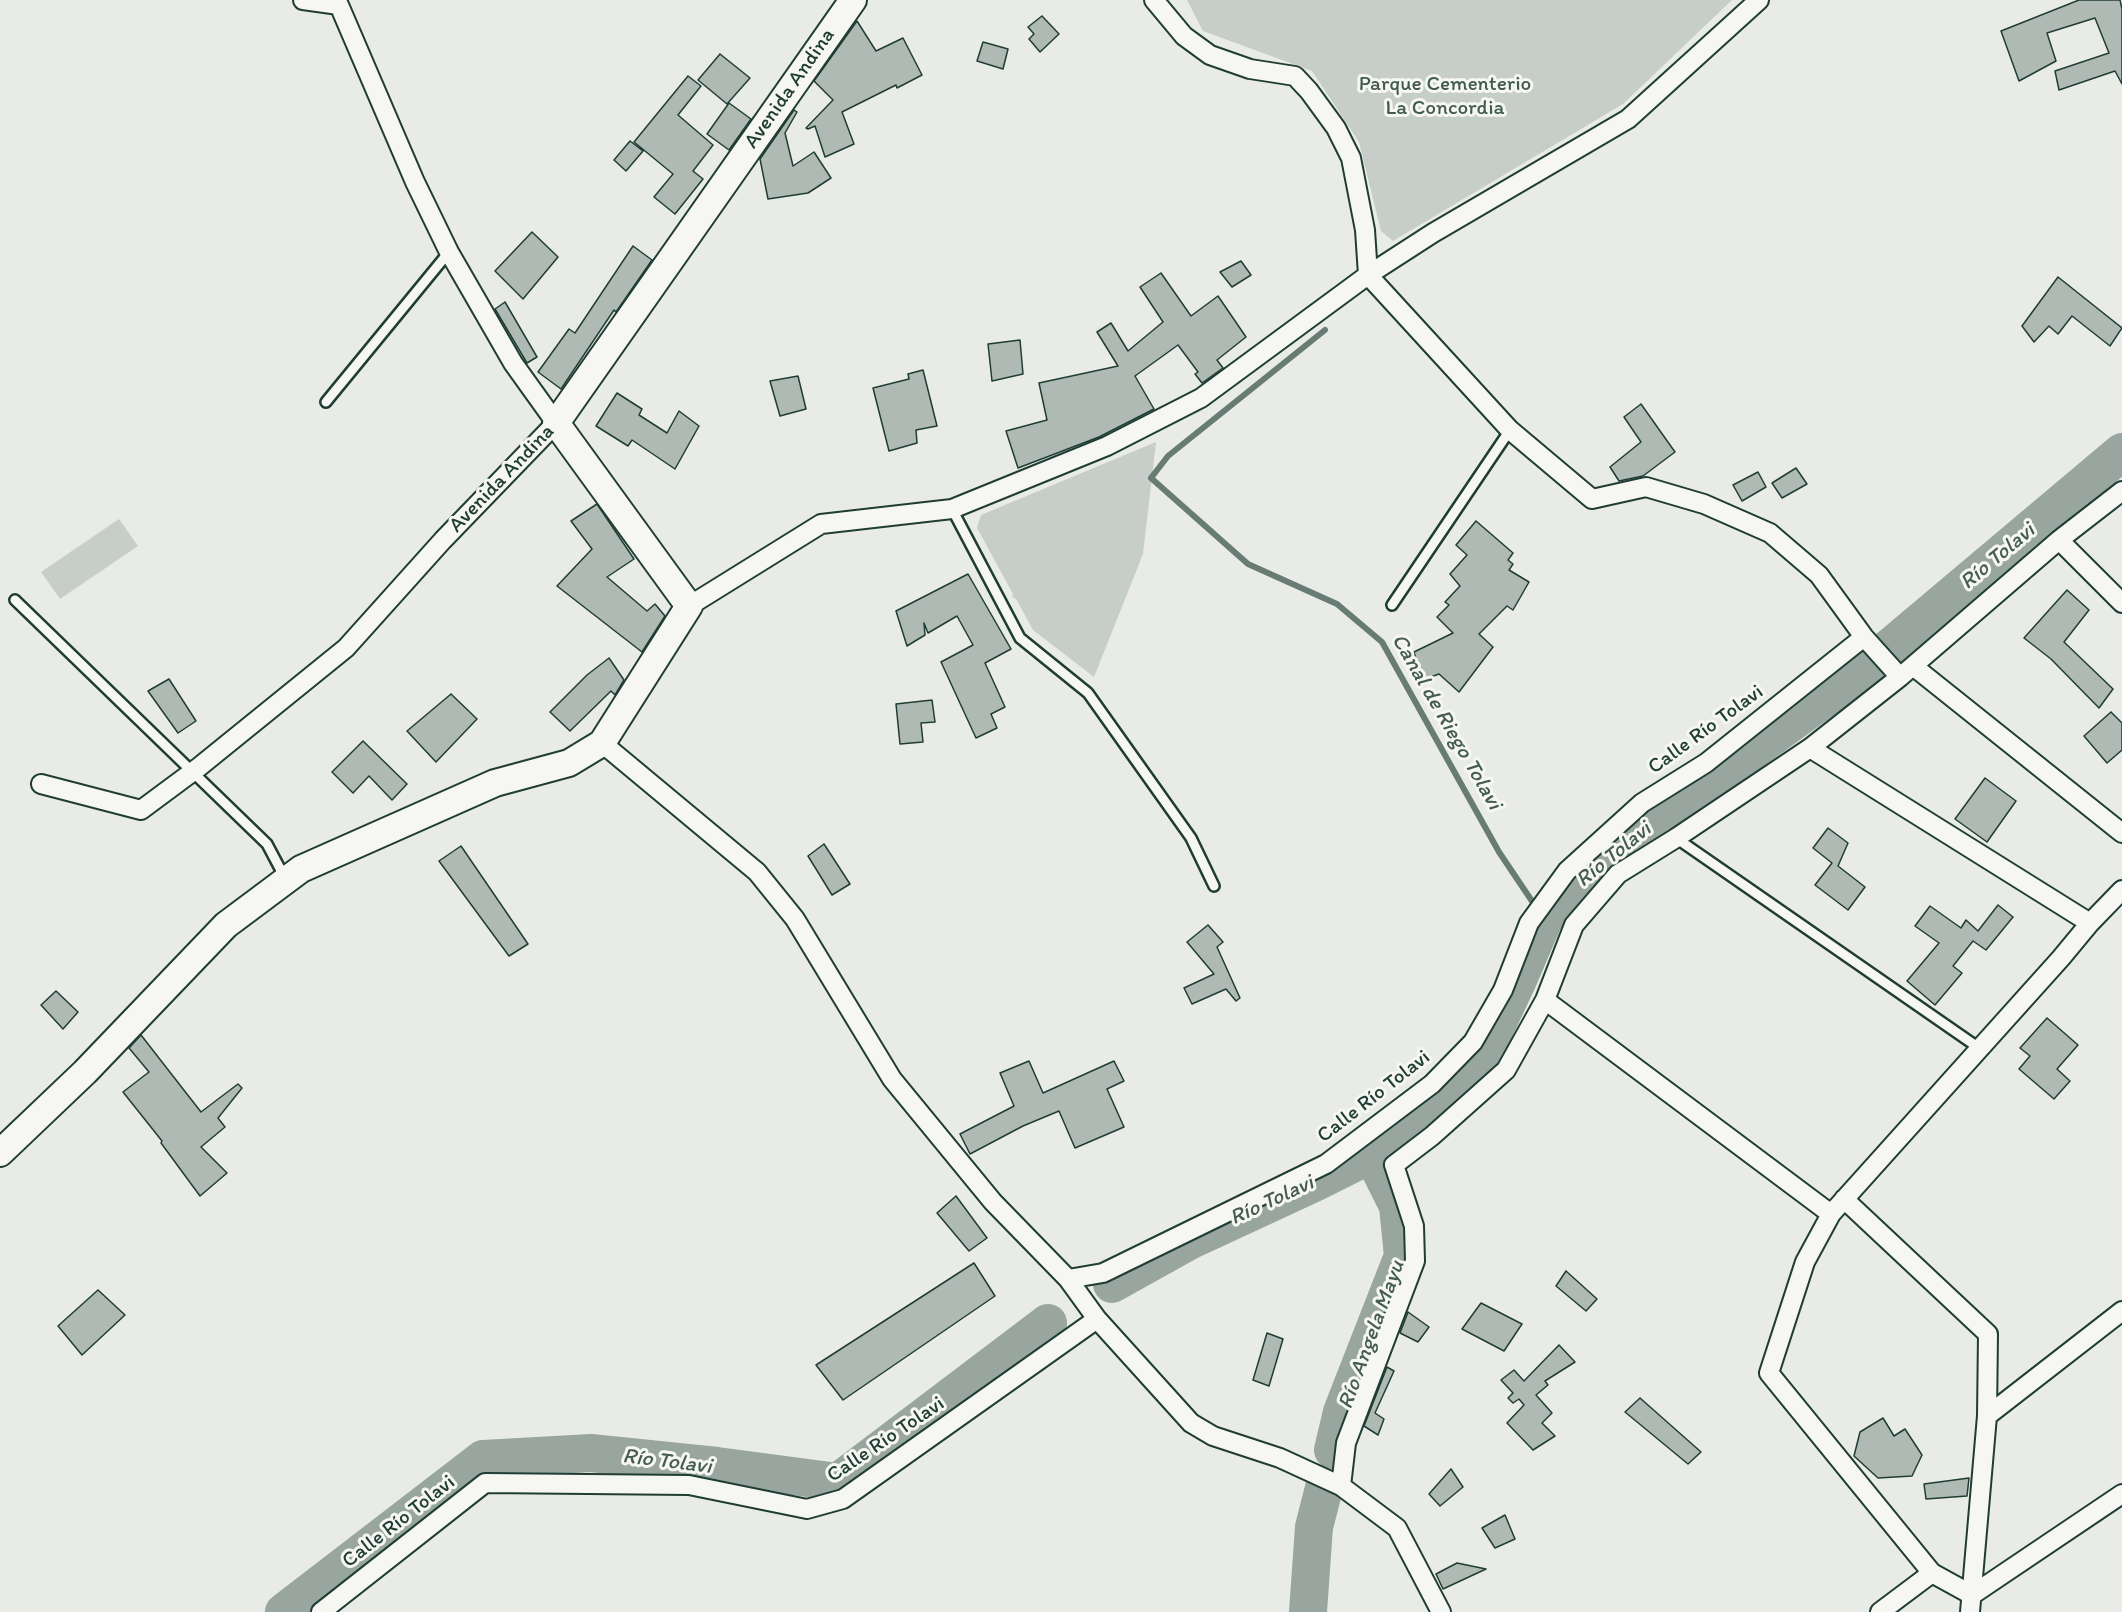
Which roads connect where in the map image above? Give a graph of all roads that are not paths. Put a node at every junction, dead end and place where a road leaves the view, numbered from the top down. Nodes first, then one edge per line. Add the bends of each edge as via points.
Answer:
1 (303, 0) edge
2 (853, 0) edge
3 (1154, 0) edge
4 (1759, 0) edge
5 (449, 252) junction
6 (1368, 275) junction
7 (326, 402) dead end
8 (556, 423) junction
9 (1510, 430) junction
10 (2122, 491) edge
11 (952, 510) junction
12 (2059, 540) junction
13 (15, 600) dead end
14 (2122, 603) edge
15 (1392, 605) dead end
16 (689, 606) junction
17 (1865, 637) junction
18 (1904, 673) junction
19 (602, 742) junction
20 (1810, 748) junction
21 (192, 772) junction
22 (40, 784) dead end
23 (2122, 833) edge
24 (1676, 838) junction
25 (286, 880) junction
26 (1214, 886) dead end
27 (2122, 890) edge
28 (2090, 923) junction
29 (1545, 1000) junction
30 (1979, 1048) junction
31 (0, 1153) edge
32 (1844, 1199) junction
33 (1831, 1214) junction
34 (1068, 1279) junction
35 (2122, 1311) edge
36 (1097, 1319) junction
37 (1987, 1416) junction
38 (1341, 1486) junction
39 (2122, 1494) edge
40 (1932, 1573) junction
41 (1971, 1603) edge
42 (321, 1612) edge
43 (1441, 1612) edge
44 (1880, 1612) edge

1 - 5 street via 339,4
2 - 8 street, Avenida Andina
3 - 6 street via 1184,36 1210,55 1250,69 1294,76 1309,91 1336,128 1351,158 1365,230
4 - 6 street via 1628,119
5 - 7 lane
5 - 8 street via 513,363
6 - 9 street
6 - 11 street via 1201,398 1107,446
8 - 16 street
8 - 21 street, Avenida Andina via 346,648
9 - 15 lane
9 - 17 street via 1592,499 1646,487 1704,504 1770,533 1819,575
10 - 12 street
11 - 16 street via 821,524
11 - 26 lane via 1020,638 1088,693 1191,838
12 - 14 street
12 - 18 street
13 - 21 lane
16 - 19 street
17 - 18 street
17 - 34 street, Calle Río Tolavi via 1706,763 1642,803 1567,871 1529,922 1503,990 1473,1042 1432,1084 1326,1164 1103,1273
18 - 20 street
18 - 23 street
19 - 25 street via 568,763 484,788 301,868
19 - 34 street via 757,872 795,920 892,1079 993,1202
20 - 24 street
20 - 28 street
21 - 22 street, Avenida Andina via 141,810
21 - 25 lane via 267,844
24 - 29 street via 1618,874 1574,925
24 - 30 lane
25 - 31 street via 226,925 85,1072
27 - 28 street
28 - 30 street
29 - 33 street
29 - 38 street via 1506,1070 1394,1165 1414,1226 1415,1261 1346,1443
30 - 32 street
32 - 33 street
32 - 37 street via 1988,1334
33 - 40 street via 1805,1262 1769,1373
34 - 36 street
35 - 37 street
36 - 38 street via 1191,1423 1214,1436 1280,1458
36 - 42 street, Calle Río Tolavi via 843,1499 807,1509 689,1485 485,1483
37 - 41 street
38 - 43 street via 1397,1528
39 - 41 street
40 - 41 street
40 - 44 street

